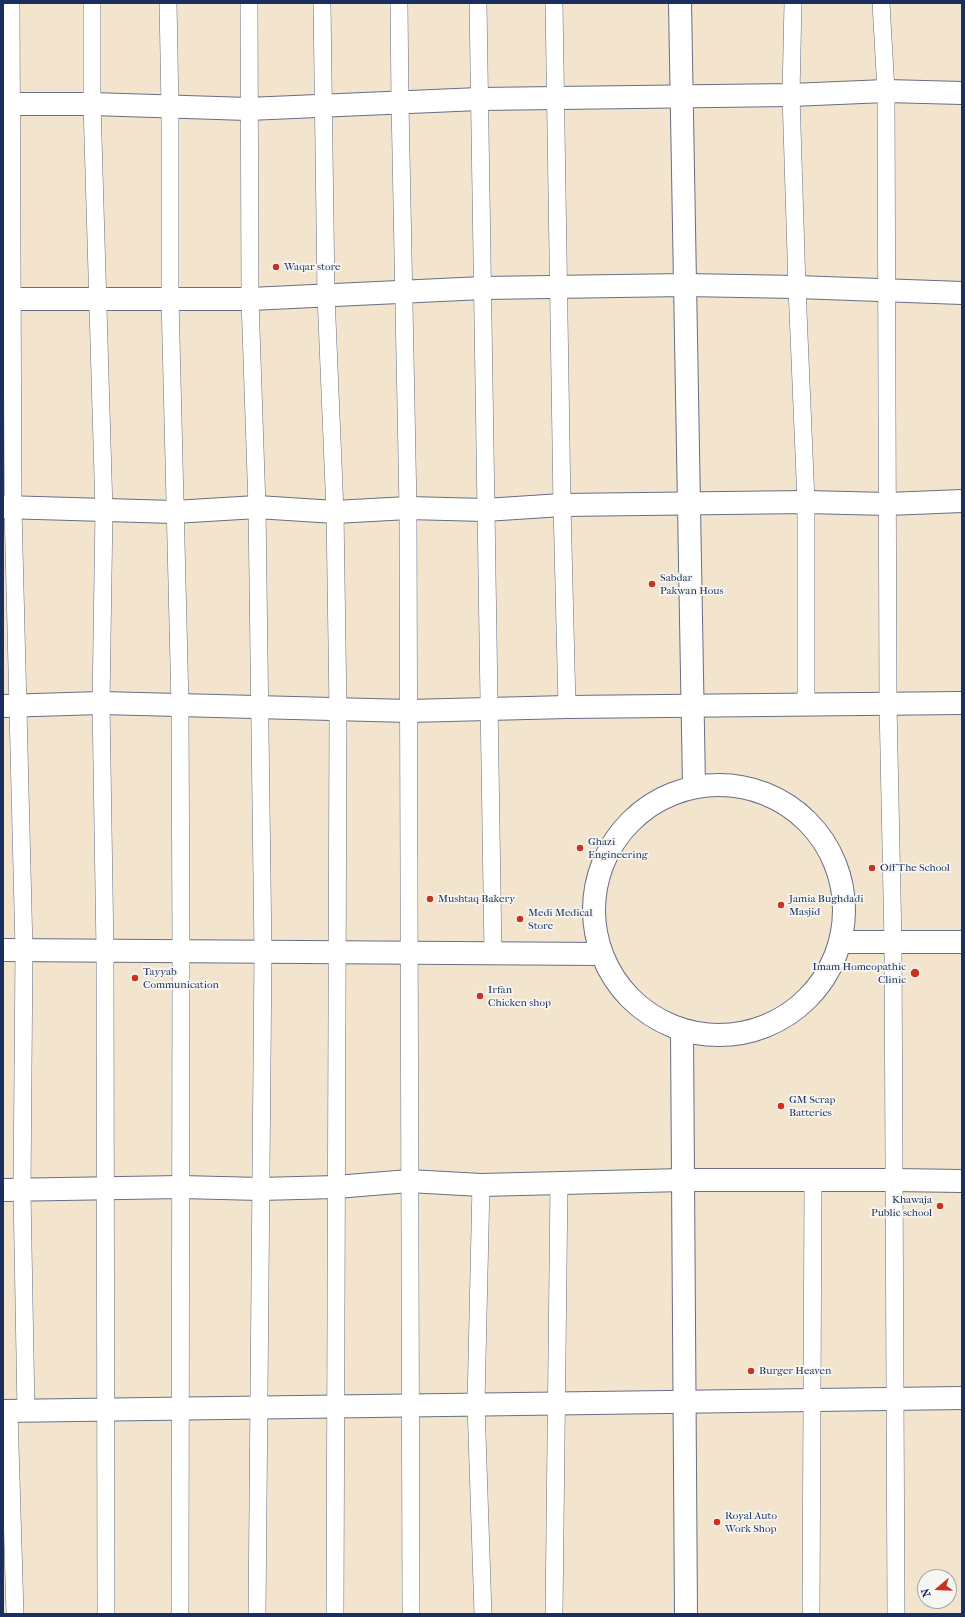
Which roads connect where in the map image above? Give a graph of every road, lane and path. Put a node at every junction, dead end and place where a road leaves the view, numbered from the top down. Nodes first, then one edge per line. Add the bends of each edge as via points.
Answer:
1 (11, 3) edge
2 (92, 3) edge
3 (168, 3) edge
4 (249, 3) edge
5 (322, 3) edge
6 (399, 3) edge
7 (478, 3) edge
8 (554, 3) edge
9 (680, 3) edge
10 (793, 3) edge
11 (882, 3) edge
12 (886, 91) junction
13 (962, 93) edge
14 (791, 94) junction
15 (681, 96) junction
16 (555, 98) junction
17 (480, 99) junction
18 (400, 102) junction
19 (8, 104) edge
20 (92, 104) junction
21 (170, 106) junction
22 (324, 106) junction
23 (248, 109) junction
24 (685, 285) junction
25 (558, 287) junction
26 (797, 287) junction
27 (483, 288) junction
28 (403, 291) junction
29 (887, 291) junction
30 (962, 292) edge
31 (326, 295) junction
32 (170, 298) junction
33 (8, 299) edge
34 (250, 299) junction
35 (98, 300) junction
36 (962, 501) edge
37 (806, 502) junction
38 (688, 503) junction
39 (888, 504) junction
40 (562, 505) junction
41 (8, 508) edge
42 (258, 508) junction
43 (408, 508) junction
44 (485, 510) junction
45 (104, 511) junction
46 (174, 512) junction
47 (335, 512) junction
48 (962, 703) edge
49 (100, 704) junction
50 (888, 704) junction
51 (11, 705) edge
52 (180, 705) junction
53 (806, 705) junction
54 (567, 707) junction
55 (692, 707) junction
56 (259, 708) junction
57 (338, 710) junction
58 (490, 710) junction
59 (409, 711) junction
60 (694, 786) junction
61 (841, 942) junction
62 (892, 942) junction
63 (962, 942) edge
64 (3, 950) edge
65 (24, 950) junction
66 (105, 951) junction
67 (181, 951) junction
68 (263, 952) junction
69 (338, 952) junction
70 (409, 952) junction
71 (493, 953) junction
72 (601, 954) junction
73 (682, 1031) junction
74 (683, 1180) junction
75 (894, 1180) junction
76 (409, 1181) junction
77 (813, 1181) junction
78 (962, 1181) edge
79 (559, 1183) junction
80 (481, 1185) junction
81 (181, 1187) junction
82 (336, 1187) junction
83 (105, 1189) junction
84 (260, 1189) junction
85 (13, 1190) edge
86 (962, 1398) edge
87 (895, 1399) junction
88 (812, 1400) junction
89 (685, 1402) junction
90 (476, 1404) junction
91 (556, 1404) junction
92 (336, 1406) junction
93 (410, 1406) junction
94 (259, 1408) junction
95 (180, 1409) junction
96 (106, 1410) junction
97 (13, 1411) edge
98 (14, 1614) edge
99 (106, 1614) edge
100 (180, 1614) edge
101 (257, 1614) edge
102 (335, 1614) edge
103 (411, 1614) edge
104 (483, 1614) edge
105 (554, 1614) edge
106 (686, 1614) edge
107 (812, 1614) edge
108 (896, 1614) edge

1 - 19 lane
2 - 20 lane
3 - 21 lane
4 - 23 lane
5 - 22 lane
6 - 18 lane
7 - 17 lane
8 - 16 lane
9 - 15 street
10 - 14 lane
11 - 12 lane
12 - 13 street
12 - 14 street
12 - 29 lane
14 - 15 street
14 - 26 lane
15 - 16 street
15 - 24 street
16 - 17 street
16 - 25 lane
17 - 18 street
17 - 27 lane
18 - 22 street
18 - 28 lane
19 - 20 street
19 - 33 lane
20 - 21 street
20 - 35 lane
21 - 23 street
21 - 32 lane
22 - 23 street
22 - 31 lane
23 - 34 lane
24 - 25 street
24 - 26 street
24 - 38 street
25 - 27 street
25 - 40 lane
26 - 29 street
26 - 37 lane
27 - 28 street
27 - 44 lane
28 - 31 street
28 - 43 lane
29 - 30 street
29 - 39 lane
31 - 34 street
31 - 47 lane
32 - 34 street
32 - 35 street
32 - 46 lane
33 - 35 street
33 - 41 lane
34 - 42 lane
35 - 45 lane
36 - 39 street
37 - 38 street
37 - 39 street
37 - 53 lane
38 - 40 street
38 - 55 street
39 - 50 lane
40 - 44 street
40 - 54 lane
41 - 45 street
41 - 51 lane
42 - 46 street
42 - 47 street
42 - 56 lane
43 - 44 street
43 - 47 street
43 - 59 lane
44 - 58 lane
45 - 46 street
45 - 49 lane
46 - 52 lane
47 - 57 lane
48 - 50 street
49 - 51 street
49 - 52 street
49 - 66 lane
50 - 53 street
50 - 62 lane
51 - 65 lane
52 - 56 street
52 - 67 lane
53 - 55 street
54 - 55 street
54 - 58 street
55 - 60 street
56 - 57 street
56 - 68 lane
57 - 59 street
57 - 69 lane
58 - 59 street
58 - 71 lane
59 - 70 lane
60 - 61 street via 736,785 776,798 810,824 836,866 844,900
60 - 72 street via 653,802 621,831 600,868 593,911
61 - 62 street
61 - 73 street via 824,980 797,1010 762,1029 722,1036
62 - 63 street
62 - 75 lane
64 - 65 street
65 - 66 street
65 - 85 lane
66 - 67 street
66 - 83 lane
67 - 68 street
67 - 81 lane
68 - 69 street
68 - 84 lane
69 - 70 street
69 - 82 lane
70 - 71 street
70 - 76 lane
71 - 72 street
72 - 73 street via 620,987 648,1014
73 - 74 street
74 - 77 street
74 - 79 street
74 - 89 street
75 - 77 street
75 - 78 street
75 - 87 lane
76 - 80 street
76 - 82 street
76 - 93 lane
77 - 88 lane
79 - 80 street
79 - 91 lane
80 - 90 lane
81 - 83 street
81 - 84 street
81 - 95 lane
82 - 84 street
82 - 92 lane
83 - 85 street
83 - 96 lane
84 - 94 lane
85 - 97 lane
86 - 87 street
87 - 88 street
87 - 108 lane
88 - 89 street
88 - 107 lane
89 - 91 street
89 - 106 street
90 - 91 street
90 - 93 street
90 - 104 lane
91 - 105 lane
92 - 93 street
92 - 94 street
92 - 102 lane
93 - 103 lane
94 - 95 street
94 - 101 lane
95 - 96 street
95 - 100 lane
96 - 97 street
96 - 99 lane
97 - 98 lane

